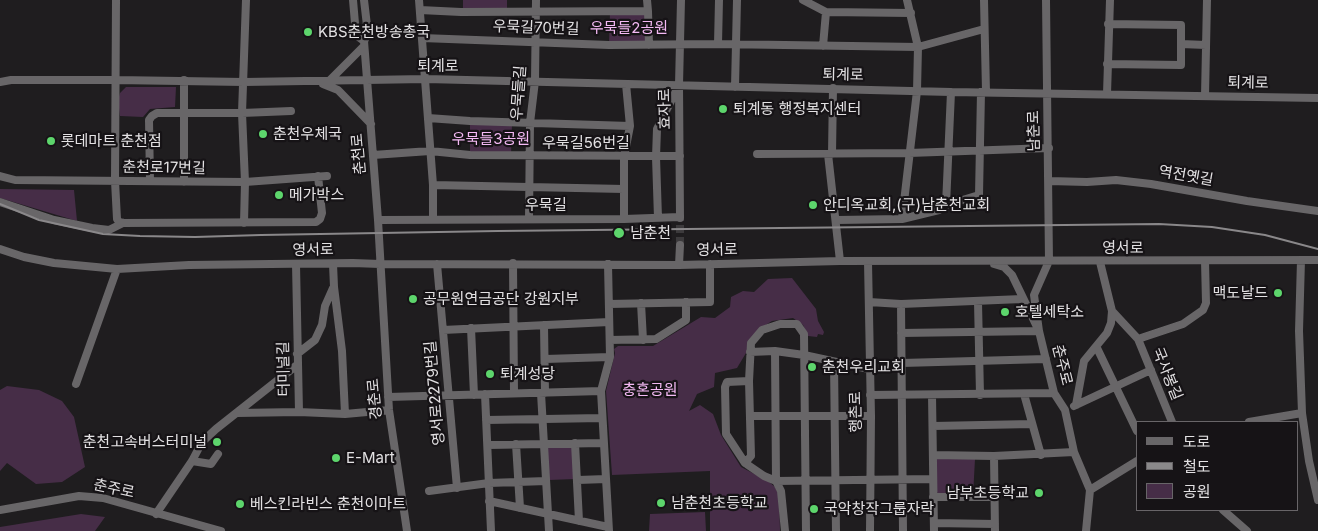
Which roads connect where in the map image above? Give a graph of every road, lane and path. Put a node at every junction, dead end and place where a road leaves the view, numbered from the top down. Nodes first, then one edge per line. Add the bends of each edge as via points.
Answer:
1 (116, 0) edge
2 (246, 0) edge
3 (353, 0) edge
4 (364, 0) edge
5 (419, 0) edge
6 (536, 0) edge
7 (647, 0) edge
8 (681, 0) edge
9 (719, 0) edge
10 (738, 0) edge
11 (803, 0) edge
12 (907, 0) edge
13 (984, 0) edge
14 (1046, 0) edge
15 (1110, 0) edge
16 (1207, 0) edge
17 (420, 10) junction
18 (536, 12) junction
19 (648, 12) junction
20 (826, 12) junction
21 (911, 13) junction
22 (1108, 24) junction
23 (984, 29) junction
24 (422, 38) junction
25 (535, 42) junction
26 (364, 44) junction
27 (680, 44) junction
28 (718, 44) junction
29 (1181, 44) junction
30 (648, 45) junction
31 (736, 45) junction
32 (1206, 45) junction
33 (823, 46) junction
34 (918, 47) junction
35 (1107, 64) junction
36 (426, 79) junction
37 (116, 80) junction
38 (184, 80) junction
39 (367, 81) junction
40 (534, 81) junction
41 (0, 82) edge
42 (244, 82) junction
43 (314, 82) junction
44 (328, 82) junction
45 (626, 84) junction
46 (678, 85) junction
47 (735, 87) junction
48 (833, 88) junction
49 (917, 91) junction
50 (951, 92) junction
51 (983, 92) junction
52 (1047, 93) junction
53 (1107, 94) junction
54 (1205, 96) junction
55 (1318, 98) edge
56 (291, 112) dead end
57 (184, 114) junction
58 (242, 114) junction
59 (428, 118) junction
60 (530, 123) junction
61 (370, 124) junction
62 (630, 126) junction
63 (1049, 148) junction
64 (979, 150) junction
65 (430, 151) junction
66 (949, 152) junction
67 (909, 153) junction
68 (757, 154) dead end
69 (830, 154) junction
70 (373, 155) junction
71 (529, 156) junction
72 (680, 156) junction
73 (624, 157) junction
74 (656, 157) junction
75 (0, 176) edge
76 (318, 176) junction
77 (327, 176) dead end
78 (115, 180) junction
79 (150, 181) junction
80 (1049, 181) junction
81 (184, 182) junction
82 (245, 182) junction
83 (433, 184) junction
84 (530, 188) junction
85 (624, 189) junction
86 (0, 202) edge
87 (946, 205) junction
88 (1318, 211) edge
89 (680, 217) joint
90 (658, 218) junction
91 (529, 219) junction
92 (624, 219) junction
93 (902, 219) junction
94 (378, 220) junction
95 (433, 220) junction
96 (837, 220) junction
97 (244, 223) junction
98 (123, 224) junction
99 (680, 245) tunnel mouth
100 (0, 249) edge
101 (1300, 260) junction
102 (1318, 260) edge
103 (1049, 261) junction
104 (1205, 261) junction
105 (840, 262) junction
106 (868, 262) junction
107 (987, 262) junction
108 (1100, 262) junction
109 (513, 263) junction
110 (296, 264) junction
111 (333, 264) junction
112 (380, 264) junction
113 (437, 264) junction
114 (608, 264) junction
115 (710, 264) junction
116 (679, 265) junction
117 (117, 269) junction
118 (334, 287) junction
119 (1022, 299) junction
120 (686, 302) junction
121 (869, 302) junction
122 (978, 302) junction
123 (641, 303) junction
124 (609, 304) junction
125 (901, 304) junction
126 (1112, 311) junction
127 (609, 322) junction
128 (544, 325) junction
129 (514, 326) junction
130 (471, 328) junction
131 (443, 330) junction
132 (1039, 331) junction
133 (978, 332) junction
134 (901, 333) junction
135 (1138, 339) junction
136 (610, 340) junction
137 (643, 340) junction
138 (1096, 348) junction
139 (775, 351) junction
140 (750, 352) junction
141 (298, 354) junction
142 (804, 355) junction
143 (610, 357) junction
144 (545, 359) junction
145 (1046, 359) junction
146 (979, 361) junction
147 (834, 362) junction
148 (902, 363) junction
149 (297, 365) junction
150 (869, 369) junction
151 (1151, 370) junction
152 (749, 381) junction
153 (76, 384) dead end
154 (1115, 388) junction
155 (602, 392) junction
156 (514, 393) junction
157 (543, 393) junction
158 (1054, 393) junction
159 (485, 394) junction
160 (1024, 394) junction
161 (449, 395) junction
162 (474, 395) junction
163 (870, 395) junction
164 (902, 395) junction
165 (932, 395) junction
166 (980, 395) junction
167 (388, 397) junction
168 (1076, 405) junction
169 (389, 410) junction
170 (1066, 410) junction
171 (299, 412) junction
172 (237, 413) junction
173 (1302, 413) junction
174 (345, 414) junction
175 (750, 416) junction
176 (834, 416) junction
177 (871, 416) junction
178 (775, 417) junction
179 (805, 417) junction
180 (602, 418) junction
181 (542, 419) junction
182 (486, 420) junction
183 (1172, 421) edge
184 (1255, 421) edge
185 (1032, 424) junction
186 (932, 426) junction
187 (1136, 430) edge
188 (576, 443) junction
189 (603, 443) junction
190 (516, 444) junction
191 (544, 444) junction
192 (488, 445) junction
193 (1074, 452) junction
194 (218, 454) dead end
195 (1041, 455) junction
196 (933, 456) junction
197 (994, 456) junction
198 (192, 461) junction
199 (1136, 462) edge
200 (745, 463) junction
201 (903, 478) junction
202 (606, 479) junction
203 (806, 479) junction
204 (835, 479) junction
205 (870, 479) junction
206 (933, 479) junction
207 (578, 480) junction
208 (546, 481) junction
209 (776, 481) junction
210 (489, 483) junction
211 (518, 483) junction
212 (457, 488) junction
213 (1090, 490) junction
214 (428, 491) dead end
215 (933, 497) junction
216 (995, 497) junction
217 (1318, 500) edge
218 (489, 501) junction
219 (520, 508) junction
220 (0, 510) edge
221 (1224, 511) edge
222 (156, 514) junction
223 (548, 515) junction
224 (579, 521) junction
225 (934, 527) edge
226 (995, 527) edge
227 (609, 529) edge
228 (221, 531) edge
229 (407, 531) edge
230 (491, 531) edge
231 (549, 531) edge
232 (784, 531) edge
233 (806, 531) edge
234 (836, 531) edge
235 (870, 531) edge
236 (903, 531) edge
237 (1086, 531) edge
238 (1247, 531) edge

1 - 37 street
2 - 42 street
3 - 26 street, 춘천로 via 356,36
4 - 26 street, 춘천로 via 368,34
5 - 17 street
6 - 18 street, 우묵들길
7 - 19 street
8 - 27 street, 효자로
9 - 28 street
10 - 31 street
11 - 20 street
12 - 21 street
13 - 23 street
14 - 52 street, 남춘로
15 - 22 street
16 - 32 street
17 - 18 street
17 - 24 street
18 - 19 street
18 - 25 street, 우묵들길
19 - 30 street
20 - 21 street
20 - 33 street
21 - 34 street
22 - 29 street via 1182,25
22 - 35 street
23 - 34 street, 우묵길70번길
23 - 51 street
24 - 25 street, 우묵길70번길
24 - 36 street
25 - 30 street, 우묵길70번길
25 - 40 street, 우묵들길
26 - 39 street, 춘천로
26 - 44 street
27 - 28 street, 우묵길70번길
27 - 30 street, 우묵길70번길
27 - 46 street, 효자로
28 - 31 street, 우묵길70번길
29 - 32 street
29 - 35 street via 1181,65
31 - 33 street, 우묵길70번길
31 - 47 street
32 - 54 street
33 - 34 street, 우묵길70번길
34 - 49 street
35 - 53 street
36 - 39 street, 퇴계로
36 - 40 street, 퇴계로
36 - 59 street
37 - 38 street, 퇴계로
37 - 41 street, 퇴계로
37 - 78 street
38 - 42 street, 퇴계로
38 - 57 street
39 - 44 street, 퇴계로
39 - 61 street, 춘천로
40 - 45 street, 퇴계로
40 - 60 street, 우묵들길
42 - 43 street, 퇴계로
42 - 58 street
43 - 44 street, 퇴계로
43 - 61 street via 338,90
45 - 46 street, 퇴계로
45 - 62 street
46 - 47 street, 퇴계로
46 - 72 street, 효자로
46 - 74 street via 657,129
47 - 48 street, 퇴계로
48 - 49 street, 퇴계로
48 - 69 street
49 - 50 street, 퇴계로
49 - 67 street
50 - 51 street, 퇴계로
50 - 66 street
51 - 52 street, 퇴계로
51 - 64 street
52 - 53 street, 퇴계로
52 - 63 street, 남춘로
53 - 54 street, 퇴계로
54 - 55 street, 퇴계로
56 - 58 street
57 - 58 street
57 - 79 street via 158,114 149,120
57 - 81 street
58 - 82 street
59 - 60 street
59 - 65 street
60 - 62 street
60 - 71 street, 우묵들길
61 - 70 street, 춘천로
62 - 73 street
63 - 64 street
63 - 80 street, 남춘로
64 - 66 street
64 - 87 street via 979,195
65 - 70 street, 우묵길56번길
65 - 71 street, 우묵길56번길
65 - 83 street
66 - 67 street
66 - 87 street
67 - 69 street
67 - 93 street
68 - 69 street
69 - 96 street
70 - 94 street, 춘천로
71 - 73 street, 우묵길56번길
71 - 84 street, 우묵들길
72 - 74 street, 우묵길56번길
72 - 89 street, 효자로
73 - 74 street, 우묵길56번길
73 - 85 street
74 - 90 street
75 - 78 street, 춘천로17번길 via 15,180
76 - 77 street, 춘천로17번길
76 - 82 street, 춘천로17번길
76 - 97 street, 영서로 via 322,213 316,222
78 - 79 street, 춘천로17번길
78 - 98 street via 117,219
79 - 81 street, 춘천로17번길
80 - 88 street, 역전옛길 via 1116,180
80 - 103 street, 남춘로
81 - 82 street, 춘천로17번길
82 - 97 street
83 - 84 street
83 - 95 street
84 - 85 street
84 - 91 street, 우묵들길
85 - 92 street
86 - 98 street, 영서로 via 54,220 92,228 109,230
87 - 93 street via 939,210
89 - 90 street, 우묵길
90 - 92 street, 우묵길
91 - 92 street, 우묵길
91 - 95 street, 우묵길
93 - 96 street
94 - 95 street, 우묵길
94 - 112 street, 춘천로
96 - 105 street
97 - 98 street, 영서로
99 - 116 street
100 - 117 street, 영서로 via 54,263
101 - 102 street, 영서로
101 - 104 street, 영서로
101 - 173 street
103 - 107 street, 영서로
103 - 108 street, 영서로
103 - 132 street via 1034,295
104 - 108 street, 영서로
104 - 135 street, 국사봉길 via 1206,304 1203,310 1183,324
105 - 106 street, 영서로
105 - 115 street, 영서로
106 - 107 street, 영서로
106 - 121 street, 행촌로
107 - 119 street, 춘주로 via 1009,272
108 - 126 street
109 - 113 street, 영서로
109 - 114 street, 영서로
109 - 129 street
110 - 111 street, 영서로
110 - 117 street, 영서로
110 - 141 street, 터미널길
111 - 112 street, 영서로
111 - 118 street
112 - 113 street, 영서로
112 - 167 street, 경춘로
113 - 131 street, 영서로2279번길
114 - 116 street, 영서로
114 - 124 street
115 - 116 street, 영서로
115 - 120 street via 710,302
117 - 153 street
118 - 141 street via 315,340
118 - 174 street
119 - 122 street
119 - 132 street, 춘주로
120 - 123 street
120 - 137 street via 686,320 656,339
121 - 125 street
121 - 150 street, 행촌로
122 - 125 street
122 - 133 street
123 - 124 street
123 - 137 street
124 - 127 street
125 - 134 street
126 - 135 street
126 - 138 street via 1107,333
127 - 128 street
127 - 136 street
128 - 129 street
128 - 144 street
129 - 130 street
129 - 156 street
130 - 131 street
130 - 162 street
131 - 161 street, 영서로2279번길
132 - 133 street
132 - 145 street, 춘주로
133 - 134 street
133 - 146 street
134 - 148 street
135 - 151 street, 국사봉길
136 - 137 street
136 - 143 street
138 - 154 street
138 - 168 street via 1084,361
139 - 140 street
139 - 142 street
139 - 178 street
140 - 142 street via 752,343 762,330 780,324 797,324 804,334
140 - 152 street
141 - 149 street, 터미널길
142 - 147 street
142 - 179 street
143 - 144 street
143 - 155 street
144 - 157 street
145 - 146 street
145 - 158 street, 춘주로
146 - 148 street
146 - 166 street
147 - 150 street
147 - 176 street
148 - 164 street
149 - 171 street, 터미널길
149 - 172 street
150 - 163 street, 행촌로
151 - 154 street
151 - 183 street, 국사봉길
152 - 175 street
152 - 200 street via 727,382 725,387 726,434
154 - 168 street
154 - 187 street
155 - 157 street
155 - 180 street
156 - 157 street
156 - 159 street
157 - 181 street
158 - 160 street
158 - 170 street, 춘주로
159 - 162 street
159 - 182 street
160 - 166 street
160 - 185 street
161 - 162 street
161 - 167 street
161 - 212 street, 영서로2279번길
163 - 164 street
163 - 177 street, 행촌로
164 - 165 street
164 - 201 street
165 - 166 street
165 - 186 street
167 - 169 street, 경춘로
168 - 170 street
169 - 174 street, 터미널길
169 - 229 street, 경춘로
170 - 193 street, 춘주로
171 - 172 street
171 - 174 street, 터미널길
172 - 198 street via 202,442
173 - 184 street
173 - 217 street
175 - 178 street
175 - 200 street via 750,456
176 - 177 street
176 - 179 street
176 - 204 street
177 - 205 street, 행촌로
178 - 179 street
178 - 209 street
179 - 203 street
180 - 181 street
180 - 189 street
181 - 182 street
181 - 191 street
182 - 192 street
185 - 186 street
185 - 195 street
186 - 196 street
188 - 189 street
188 - 191 street
188 - 207 street
189 - 202 street
190 - 191 street
190 - 192 street
190 - 211 street
191 - 208 street
192 - 210 street
193 - 195 street
193 - 213 street, 춘주로
194 - 198 street via 211,464
195 - 197 street
196 - 197 street
196 - 206 street
197 - 216 street
198 - 222 street
199 - 213 street
200 - 209 street
201 - 205 street
201 - 206 street
201 - 236 street
202 - 207 street
202 - 227 street
203 - 204 street
203 - 209 street
203 - 233 street
204 - 205 street
204 - 234 street
205 - 235 street, 행촌로
206 - 215 street
207 - 224 street
208 - 211 street
208 - 223 street
209 - 232 street via 782,491
210 - 211 street
210 - 212 street
210 - 218 street
211 - 219 street
212 - 214 street
213 - 237 street, 춘주로
215 - 216 street
215 - 225 street
216 - 226 street
218 - 219 street
218 - 230 street
219 - 223 street
220 - 222 street, 춘주로 via 79,496 103,498
221 - 238 street
222 - 228 street, 춘주로
223 - 224 street
223 - 231 street
224 - 227 street
225 - 226 street

